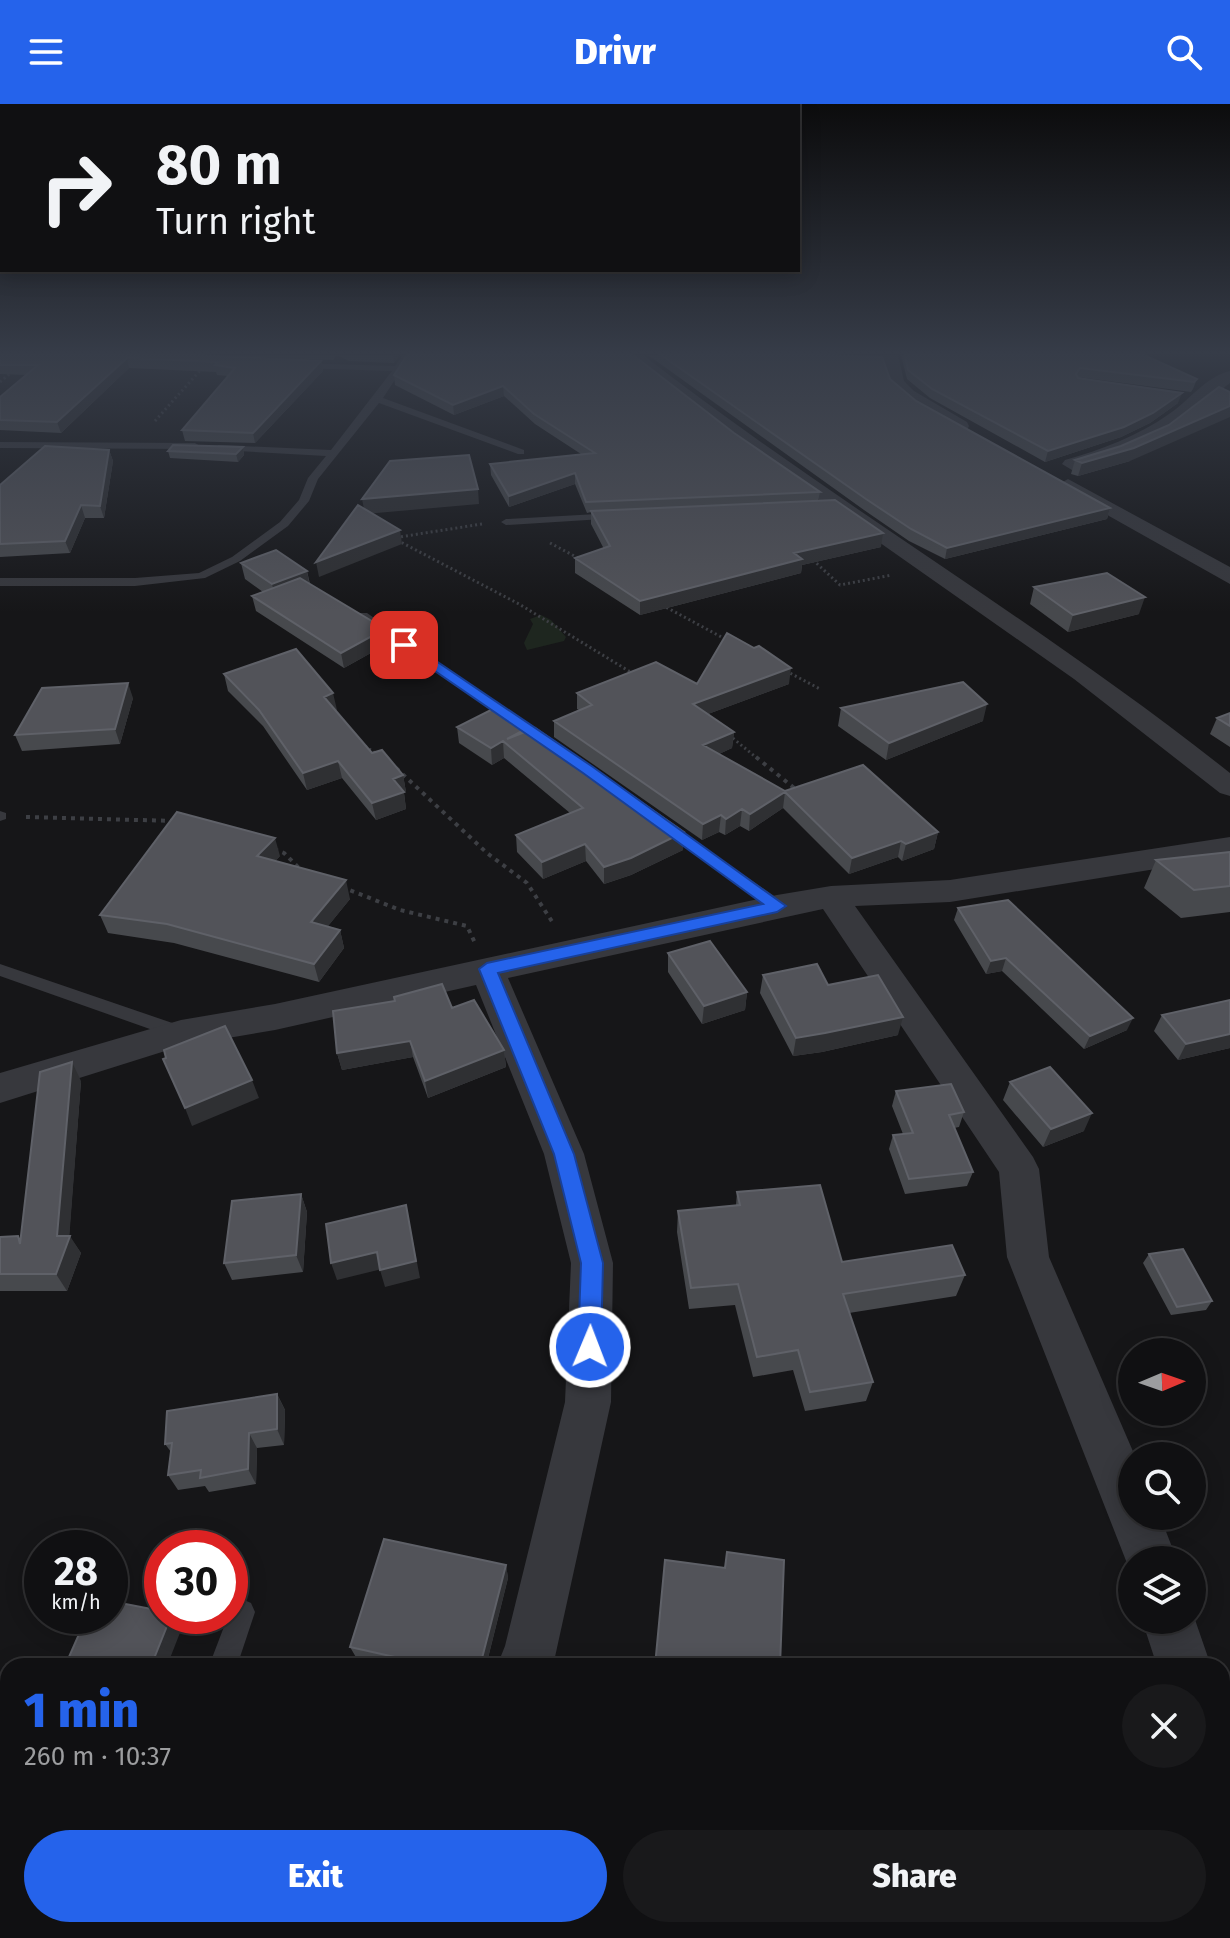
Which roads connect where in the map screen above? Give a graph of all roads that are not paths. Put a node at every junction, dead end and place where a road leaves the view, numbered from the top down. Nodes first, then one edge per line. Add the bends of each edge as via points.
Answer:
1 (344, 441) edge
2 (491, 441) edge
3 (745, 441) edge
4 (1132, 441) edge
5 (0, 445) edge
6 (521, 452) dead end
7 (334, 453) junction
8 (633, 515) edge
9 (506, 522) road end
10 (1230, 577) edge
11 (0, 582) edge
12 (363, 616) edge
13 (562, 752) edge
14 (1230, 787) edge
15 (651, 815) edge
16 (1230, 847) edge
17 (831, 897) junction
18 (777, 906) junction
19 (487, 969) junction
20 (0, 970) edge
21 (181, 1033) junction
22 (0, 1088) edge
23 (1118, 1475) edge
24 (234, 1634) edge
25 (1174, 1634) edge
26 (226, 1658) edge
27 (534, 1658) edge
28 (1181, 1658) edge

1 - 7 lane
2 - 6 lane
3 - 14 street via 838,509 931,566
4 - 10 street via 1050,470
5 - 7 lane
7 - 11 lane via 284,524 236,559 201,576 135,582
8 - 9 lane
12 - 13 lane
15 - 18 lane
16 - 17 street via 950,891
17 - 18 street
17 - 23 street via 1019,1169 1028,1257
18 - 19 street
19 - 21 street
19 - 27 street via 564,1154 592,1263 588,1402
20 - 21 lane
21 - 22 street
24 - 26 lane
25 - 28 street

